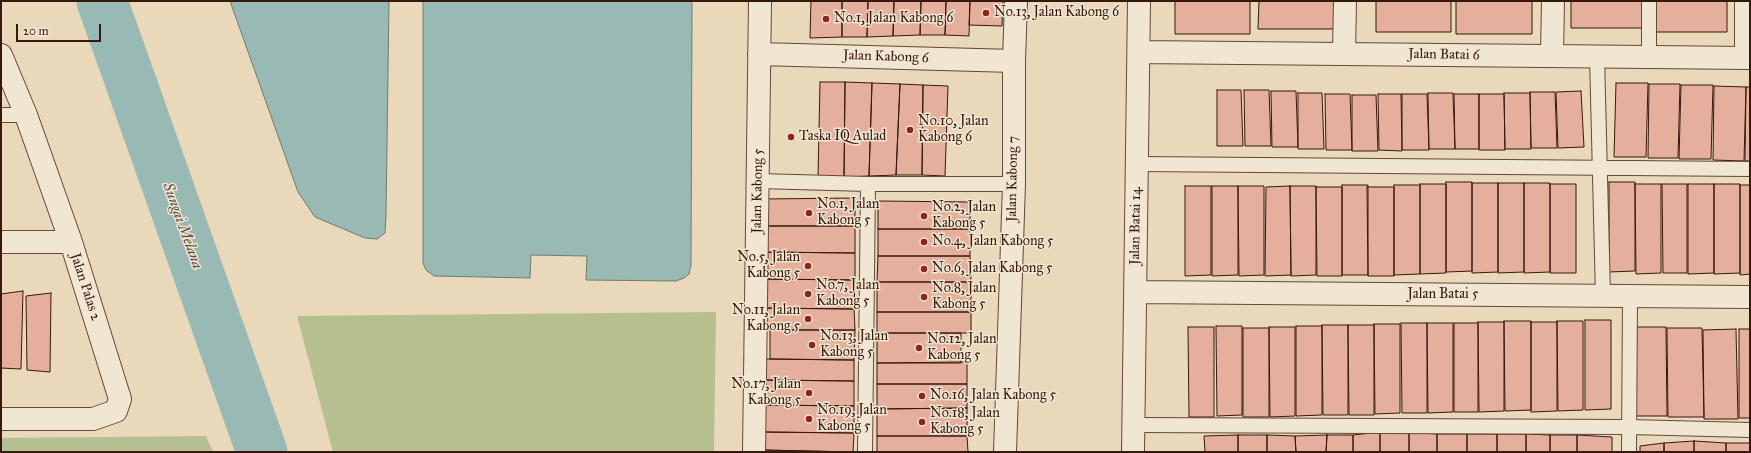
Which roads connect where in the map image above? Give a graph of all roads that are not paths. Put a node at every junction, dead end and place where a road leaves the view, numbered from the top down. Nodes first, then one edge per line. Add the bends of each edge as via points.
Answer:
1 (760, 1) edge
2 (1016, 1) edge
3 (1139, 1) edge
4 (1345, 1) edge
5 (1553, 1) edge
6 (1649, 1) edge
7 (1746, 1) edge
8 (1139, 52) junction
9 (759, 54) junction
10 (1344, 54) junction
11 (1, 55) edge
12 (1552, 56) junction
13 (1597, 56) junction
14 (1650, 57) junction
15 (1748, 58) edge
16 (1014, 61) junction
17 (1, 115) edge
18 (26, 115) junction
19 (1137, 164) junction
20 (1599, 168) junction
21 (1750, 169) edge
22 (758, 181) junction
23 (868, 184) junction
24 (1014, 184) junction
25 (1, 242) edge
26 (71, 242) junction
27 (1135, 292) junction
28 (1603, 296) junction
29 (1630, 297) junction
30 (1750, 298) edge
31 (1, 419) edge
32 (1133, 425) junction
33 (1629, 427) junction
34 (1750, 430) edge
35 (754, 452) edge
36 (865, 452) edge
37 (1005, 452) edge
38 (1133, 452) edge
39 (1629, 452) edge

1 - 9 street, Jalan Kabong 5
2 - 16 street, Jalan Kabong 7
3 - 8 street, Jalan Batai 14
4 - 10 street
5 - 12 street
6 - 14 lane
7 - 15 street
8 - 10 street, Jalan Batai 6
8 - 19 street, Jalan Batai 14
9 - 16 street, Jalan Kabong 6
9 - 22 street, Jalan Kabong 5
10 - 12 street, Jalan Batai 6
11 - 18 street, Jalan Palas 2
12 - 13 street, Jalan Batai 6
13 - 14 street, Jalan Batai 6
13 - 20 lane
14 - 15 street, Jalan Batai 6
16 - 24 street, Jalan Kabong 7
17 - 18 lane
18 - 26 street, Jalan Palas 2
19 - 20 lane
19 - 27 street, Jalan Batai 14
20 - 21 lane
20 - 28 lane
22 - 23 lane
22 - 35 street, Jalan Kabong 5
23 - 24 lane
23 - 36 lane
24 - 37 street, Jalan Kabong 7
25 - 26 street
26 - 31 street, Jalan Palas 2 via 120,399 116,411 93,419
27 - 28 street, Jalan Batai 5
27 - 32 street, Jalan Batai 14
28 - 29 street, Jalan Batai 5
29 - 30 street, Jalan Batai 5
29 - 33 lane
32 - 33 lane
32 - 38 street, Jalan Batai 14
33 - 34 lane
33 - 39 lane

